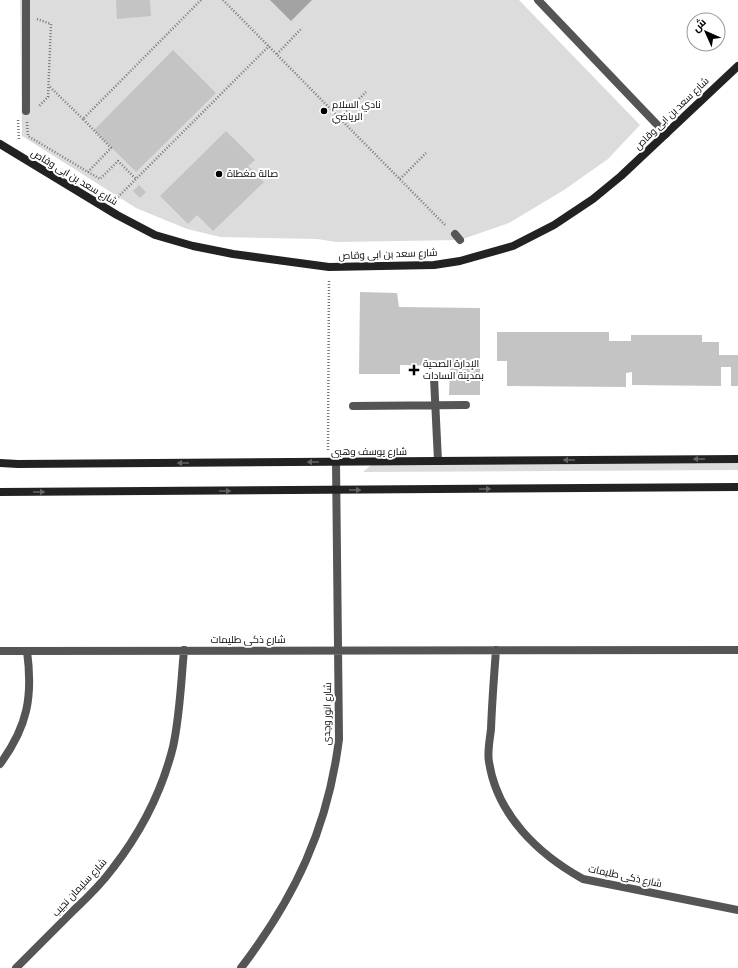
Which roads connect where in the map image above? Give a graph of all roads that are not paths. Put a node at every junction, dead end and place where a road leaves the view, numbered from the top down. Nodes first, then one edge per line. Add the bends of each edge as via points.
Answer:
1 (26, 0) edge
2 (538, 0) edge
3 (738, 66) edge
4 (27, 114) road end
5 (666, 134) junction
6 (0, 144) edge
7 (434, 378) dead end
8 (466, 405) dead end
9 (353, 406) dead end
10 (435, 406) junction
11 (738, 459) edge
12 (438, 461) junction
13 (332, 462) junction
14 (0, 463) edge
15 (738, 487) edge
16 (337, 490) junction
17 (0, 492) edge
18 (184, 650) junction
19 (338, 650) junction
20 (496, 650) junction
21 (738, 650) edge
22 (0, 651) edge
23 (27, 651) junction
24 (0, 764) edge
25 (738, 910) edge
26 (16, 968) edge
27 (241, 968) edge

1 - 4 street
2 - 5 street
3 - 5 street, شارع سعد بن ابى وقاص
5 - 6 street, شارع سعد بن ابى وقاص via 594,199 554,225 513,246 460,261 434,265 329,267 233,254 156,236
7 - 10 street
8 - 10 street
9 - 10 street
10 - 12 street
11 -> 12 street, شارع يوسف وهبى
12 - 13 street, شارع يوسف وهبى
13 -> 14 street, شارع يوسف وهبى
13 - 16 street, شارع انور وجدى
16 -> 15 street
17 -> 16 street
16 - 19 street, شارع انور وجدى
18 - 19 street, شارع ذكى طليمات
18 - 23 street, شارع ذكى طليمات
18 - 26 street, شارع سليمان نجيب via 173,746 165,774 142,825 121,858 96,889
19 - 20 street, شارع ذكى طليمات
19 - 27 street, شارع انور وجدى via 339,739 327,803 304,866 289,896
20 - 21 street, شارع ذكى طليمات
20 - 25 street, شارع ذكى طليمات via 488,761 493,782 501,799 531,841 566,870 583,879
22 - 23 street, شارع ذكى طليمات
23 - 24 street via 30,672 28,703 19,733

